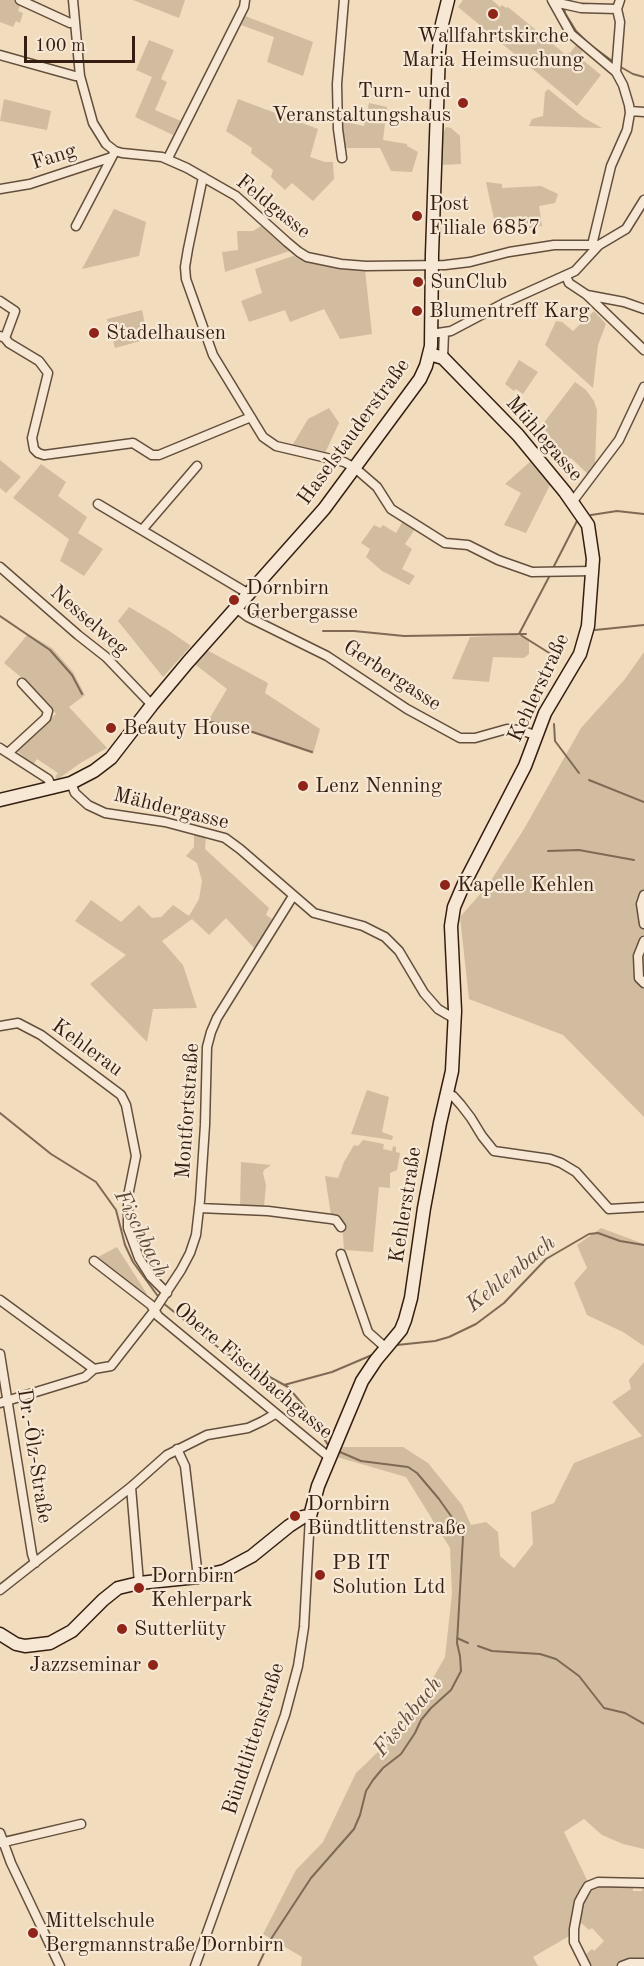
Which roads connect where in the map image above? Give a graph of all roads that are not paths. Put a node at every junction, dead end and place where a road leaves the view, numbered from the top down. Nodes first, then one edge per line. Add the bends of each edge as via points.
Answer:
1 (20, 0) edge
2 (73, 0) edge
3 (245, 0) edge
4 (344, 0) edge
5 (448, 0) edge
6 (555, 2) edge
7 (618, 4) edge
8 (75, 22) junction
9 (0, 55) edge
10 (616, 67) junction
11 (80, 75) junction
12 (630, 111) junction
13 (644, 112) edge
14 (114, 154) junction
15 (168, 158) junction
16 (342, 158) dead end
17 (203, 177) junction
18 (0, 189) edge
19 (644, 200) edge
20 (76, 226) dead end
21 (595, 245) junction
22 (432, 265) junction
23 (566, 276) junction
24 (587, 295) junction
25 (0, 301) edge
26 (644, 309) edge
27 (438, 334) junction
28 (2, 337) edge
29 (644, 350) edge
30 (430, 354) junction
31 (443, 358) junction
32 (644, 387) edge
33 (251, 417) junction
34 (197, 466) dead end
35 (355, 468) junction
36 (573, 501) junction
37 (98, 504) dead end
38 (142, 530) junction
39 (593, 565) junction
40 (0, 567) edge
41 (249, 594) junction
42 (236, 608) junction
43 (22, 682) dead end
44 (152, 705) junction
45 (536, 735) junction
46 (4, 750) edge
47 (71, 783) junction
48 (52, 789) junction
49 (0, 800) edge
50 (644, 895) edge
51 (293, 896) junction
52 (644, 924) edge
53 (644, 941) edge
54 (644, 983) edge
55 (455, 1019) junction
56 (0, 1026) edge
57 (447, 1093) junction
58 (644, 1207) edge
59 (199, 1208) junction
60 (341, 1227) dead end
61 (341, 1254) dead end
62 (94, 1260) dead end
63 (166, 1294) junction
64 (0, 1300) edge
65 (156, 1308) junction
66 (386, 1348) junction
67 (0, 1354) edge
68 (97, 1369) junction
69 (4, 1402) edge
70 (275, 1414) junction
71 (177, 1449) junction
72 (330, 1458) junction
73 (131, 1487) junction
74 (310, 1516) junction
75 (35, 1563) junction
76 (198, 1576) junction
77 (139, 1583) junction
78 (0, 1590) edge
79 (0, 1634) edge
80 (81, 1824) dead end
81 (1, 1839) edge
82 (644, 1883) edge
83 (644, 1963) edge
84 (60, 1966) edge
85 (195, 1966) edge
86 (586, 1966) edge
87 (622, 1966) edge

1 - 8 street
2 - 8 street
3 - 15 street
4 - 16 street via 337,84
5 - 22 street, Haselstauderstraße via 439,51
6 - 7 street via 571,6
6 - 10 street via 571,34
7 - 10 street
8 - 11 street
9 - 11 street
10 - 12 street
11 - 14 street via 93,123
12 - 13 street
12 - 21 street via 627,130 612,166
14 - 15 street, Feldgasse
14 - 18 street, Fang via 30,184
14 - 20 street
15 - 17 street, Feldgasse
17 - 22 street, Feldgasse via 236,196 298,252 308,256 366,266
17 - 33 street via 186,279 213,355
19 - 21 street via 626,229
21 - 22 street, Feldgasse via 554,245 457,264
21 - 23 street via 575,271
22 - 27 street, Haselstauderstraße
23 - 24 street via 569,283
23 - 27 street via 452,331
24 - 26 street
24 - 29 street
25 - 28 street via 15,310
27 - 30 street, Haselstauderstraße
27 - 31 street
28 - 33 street via 39,361 48,374 32,438 34,448 44,455 133,443 159,456
30 - 31 street, Mühlegasse
30 - 35 street, Haselstauderstraße via 420,379
31 - 36 street, Mühlegasse via 518,435
32 - 36 street via 619,440
33 - 35 street via 263,437 276,446
34 - 38 street
35 - 39 street via 377,487 391,509 436,540 473,546 532,572
35 - 41 street, Haselstauderstraße
36 - 39 street, Mühlegasse via 588,525
37 - 38 street
38 - 41 street
39 - 45 street, Kehlerstraße via 586,637
40 - 44 street, Nesselweg via 106,657
41 - 42 street, Haselstauderstraße
42 - 44 street, Haselstauderstraße
42 - 45 street, Gerbergasse via 327,656 407,709 460,738 507,729
43 - 46 street via 48,711 46,718
44 - 47 street, Haselstauderstraße via 111,758
45 - 55 street, Kehlerstraße via 525,766 454,907 451,926
46 - 48 street via 48,779
47 - 48 street, Haselstauderstraße
47 - 51 street, Mähdergasse via 88,805 105,813 165,822 225,838
48 - 49 street, Haselstauderstraße
50 - 52 street
51 - 55 street, Mähdergasse via 314,913 363,926 385,937 399,951 424,993 438,1009
51 - 59 street, Montfortstraße via 218,1018 208,1043
53 - 54 street via 638,956 639,978
55 - 57 street, Kehlerstraße
56 - 63 street, Kehlerau via 18,1023 41,1035 121,1095 135,1156 128,1196 128,1228 139,1258
57 - 58 street via 471,1118 494,1152 561,1163 576,1172 609,1209
57 - 66 street, Kehlerstraße via 411,1298 401,1330
59 - 60 street, Montfortstraße via 331,1218
59 - 63 street, Montfortstraße via 190,1253
61 - 66 street via 368,1332
62 - 65 street, Obere Fischbachgasse
63 - 65 street, Montfortstraße
64 - 68 street
65 - 68 street, Obere Fischbachgasse via 111,1366
65 - 70 street, Obere Fischbachgasse via 158,1316
66 - 72 street, Kehlerstraße via 362,1382
67 - 69 street, Dr.-Ölz-Straße
68 - 69 street, Obere Fischbachgasse via 85,1377
69 - 75 street, Dr.-Ölz-Straße
70 - 71 street via 248,1428 207,1435
70 - 72 street, Obere Fischbachgasse
71 - 73 street
71 - 76 street via 184,1466
72 - 74 street, Kehlerstraße
73 - 75 street
73 - 77 street
74 - 76 street via 289,1526 238,1565
74 - 85 street, Bündtlittenstraße via 298,1666 285,1715
75 - 78 street
76 - 77 street
77 - 79 street via 112,1592 72,1631 50,1643 16,1644
80 - 81 street
81 - 84 street
82 - 86 street via 603,1881 585,1891 579,1902 574,1942
83 - 87 street

